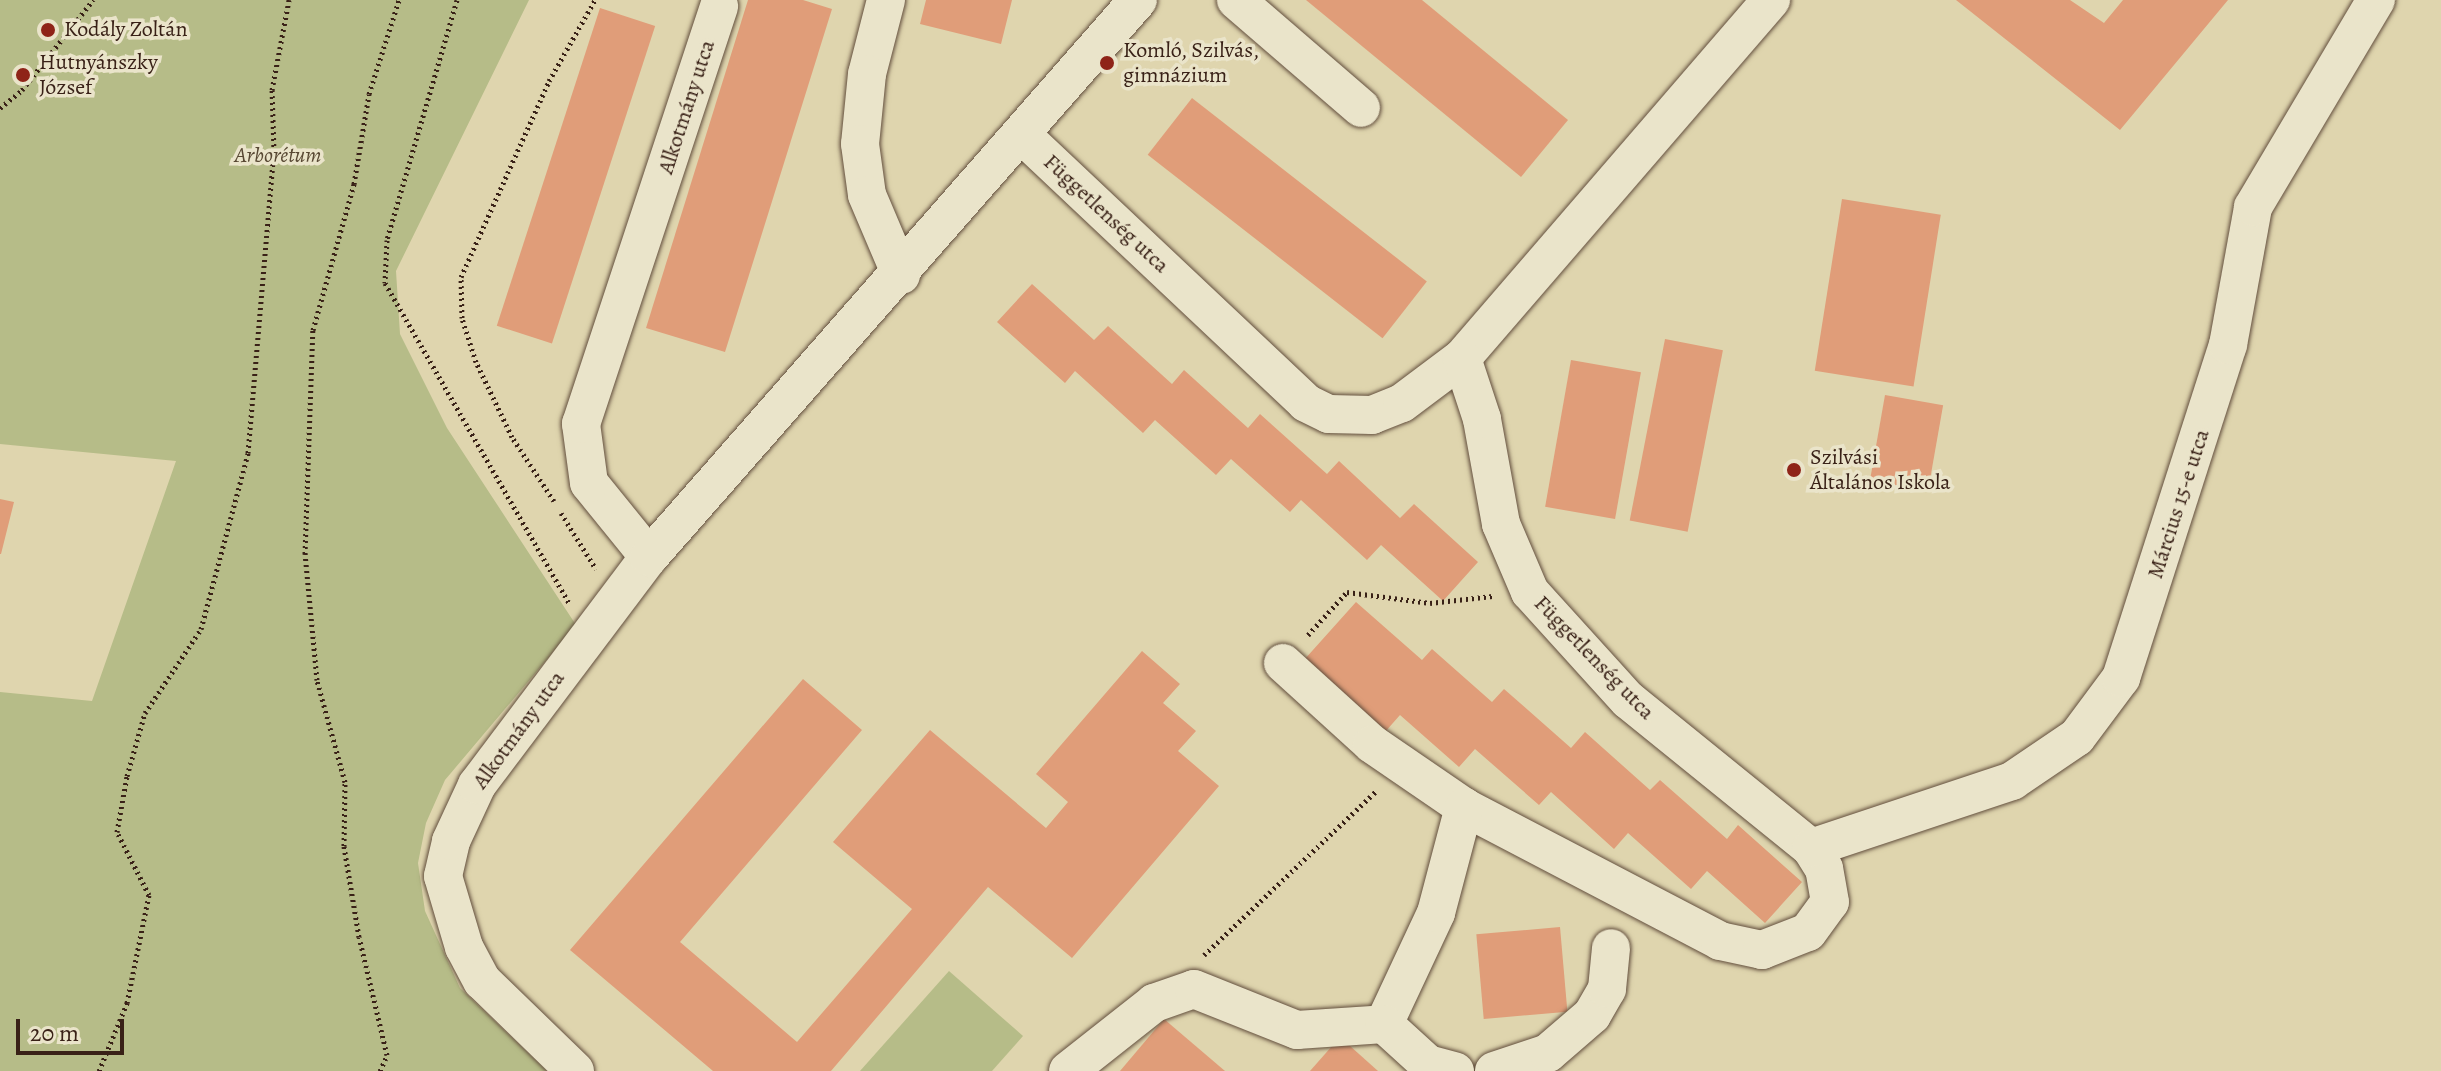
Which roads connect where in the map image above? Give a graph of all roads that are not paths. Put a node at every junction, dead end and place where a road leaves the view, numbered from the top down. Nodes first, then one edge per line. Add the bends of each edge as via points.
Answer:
1 (886, 0) edge
2 (1138, 0) edge
3 (1236, 0) edge
4 (1771, 0) edge
5 (2376, 0) edge
6 (719, 6) dead end
7 (1361, 108) dead end
8 (1022, 135) junction
9 (901, 275) junction
10 (1462, 358) junction
11 (649, 557) junction
12 (1283, 663) road end
13 (1464, 807) junction
14 (1811, 848) junction
15 (1611, 948) dead end
16 (1384, 1024) junction
17 (575, 1071) edge
18 (1068, 1071) edge
19 (1455, 1071) edge
20 (1494, 1071) edge

1 - 9 street via 867,74 860,144 867,195
2 - 8 street, Alkotmány utca
3 - 7 street
4 - 10 street, Függetlenség utca
5 - 14 street, Március 15-e utca via 2253,207 2228,345 2121,678 2077,737 2012,781
6 - 11 street, Alkotmány utca via 581,424 589,483
8 - 9 street, Alkotmány utca
8 - 10 street, Függetlenség utca via 1306,403 1329,414 1372,415 1402,403
9 - 11 street, Alkotmány utca
10 - 14 street, Függetlenség utca via 1482,419 1501,524 1530,592 1628,700
11 - 17 street, Alkotmány utca via 477,785 451,841 443,876 464,947 482,981
12 - 13 street via 1403,765
13 - 14 street via 1720,941 1762,950 1808,932 1830,902 1824,869
13 - 16 street via 1436,913
15 - 20 street via 1607,989 1592,1015 1548,1053
16 - 18 street via 1297,1030 1194,989 1154,1003
16 - 19 street via 1428,1064

